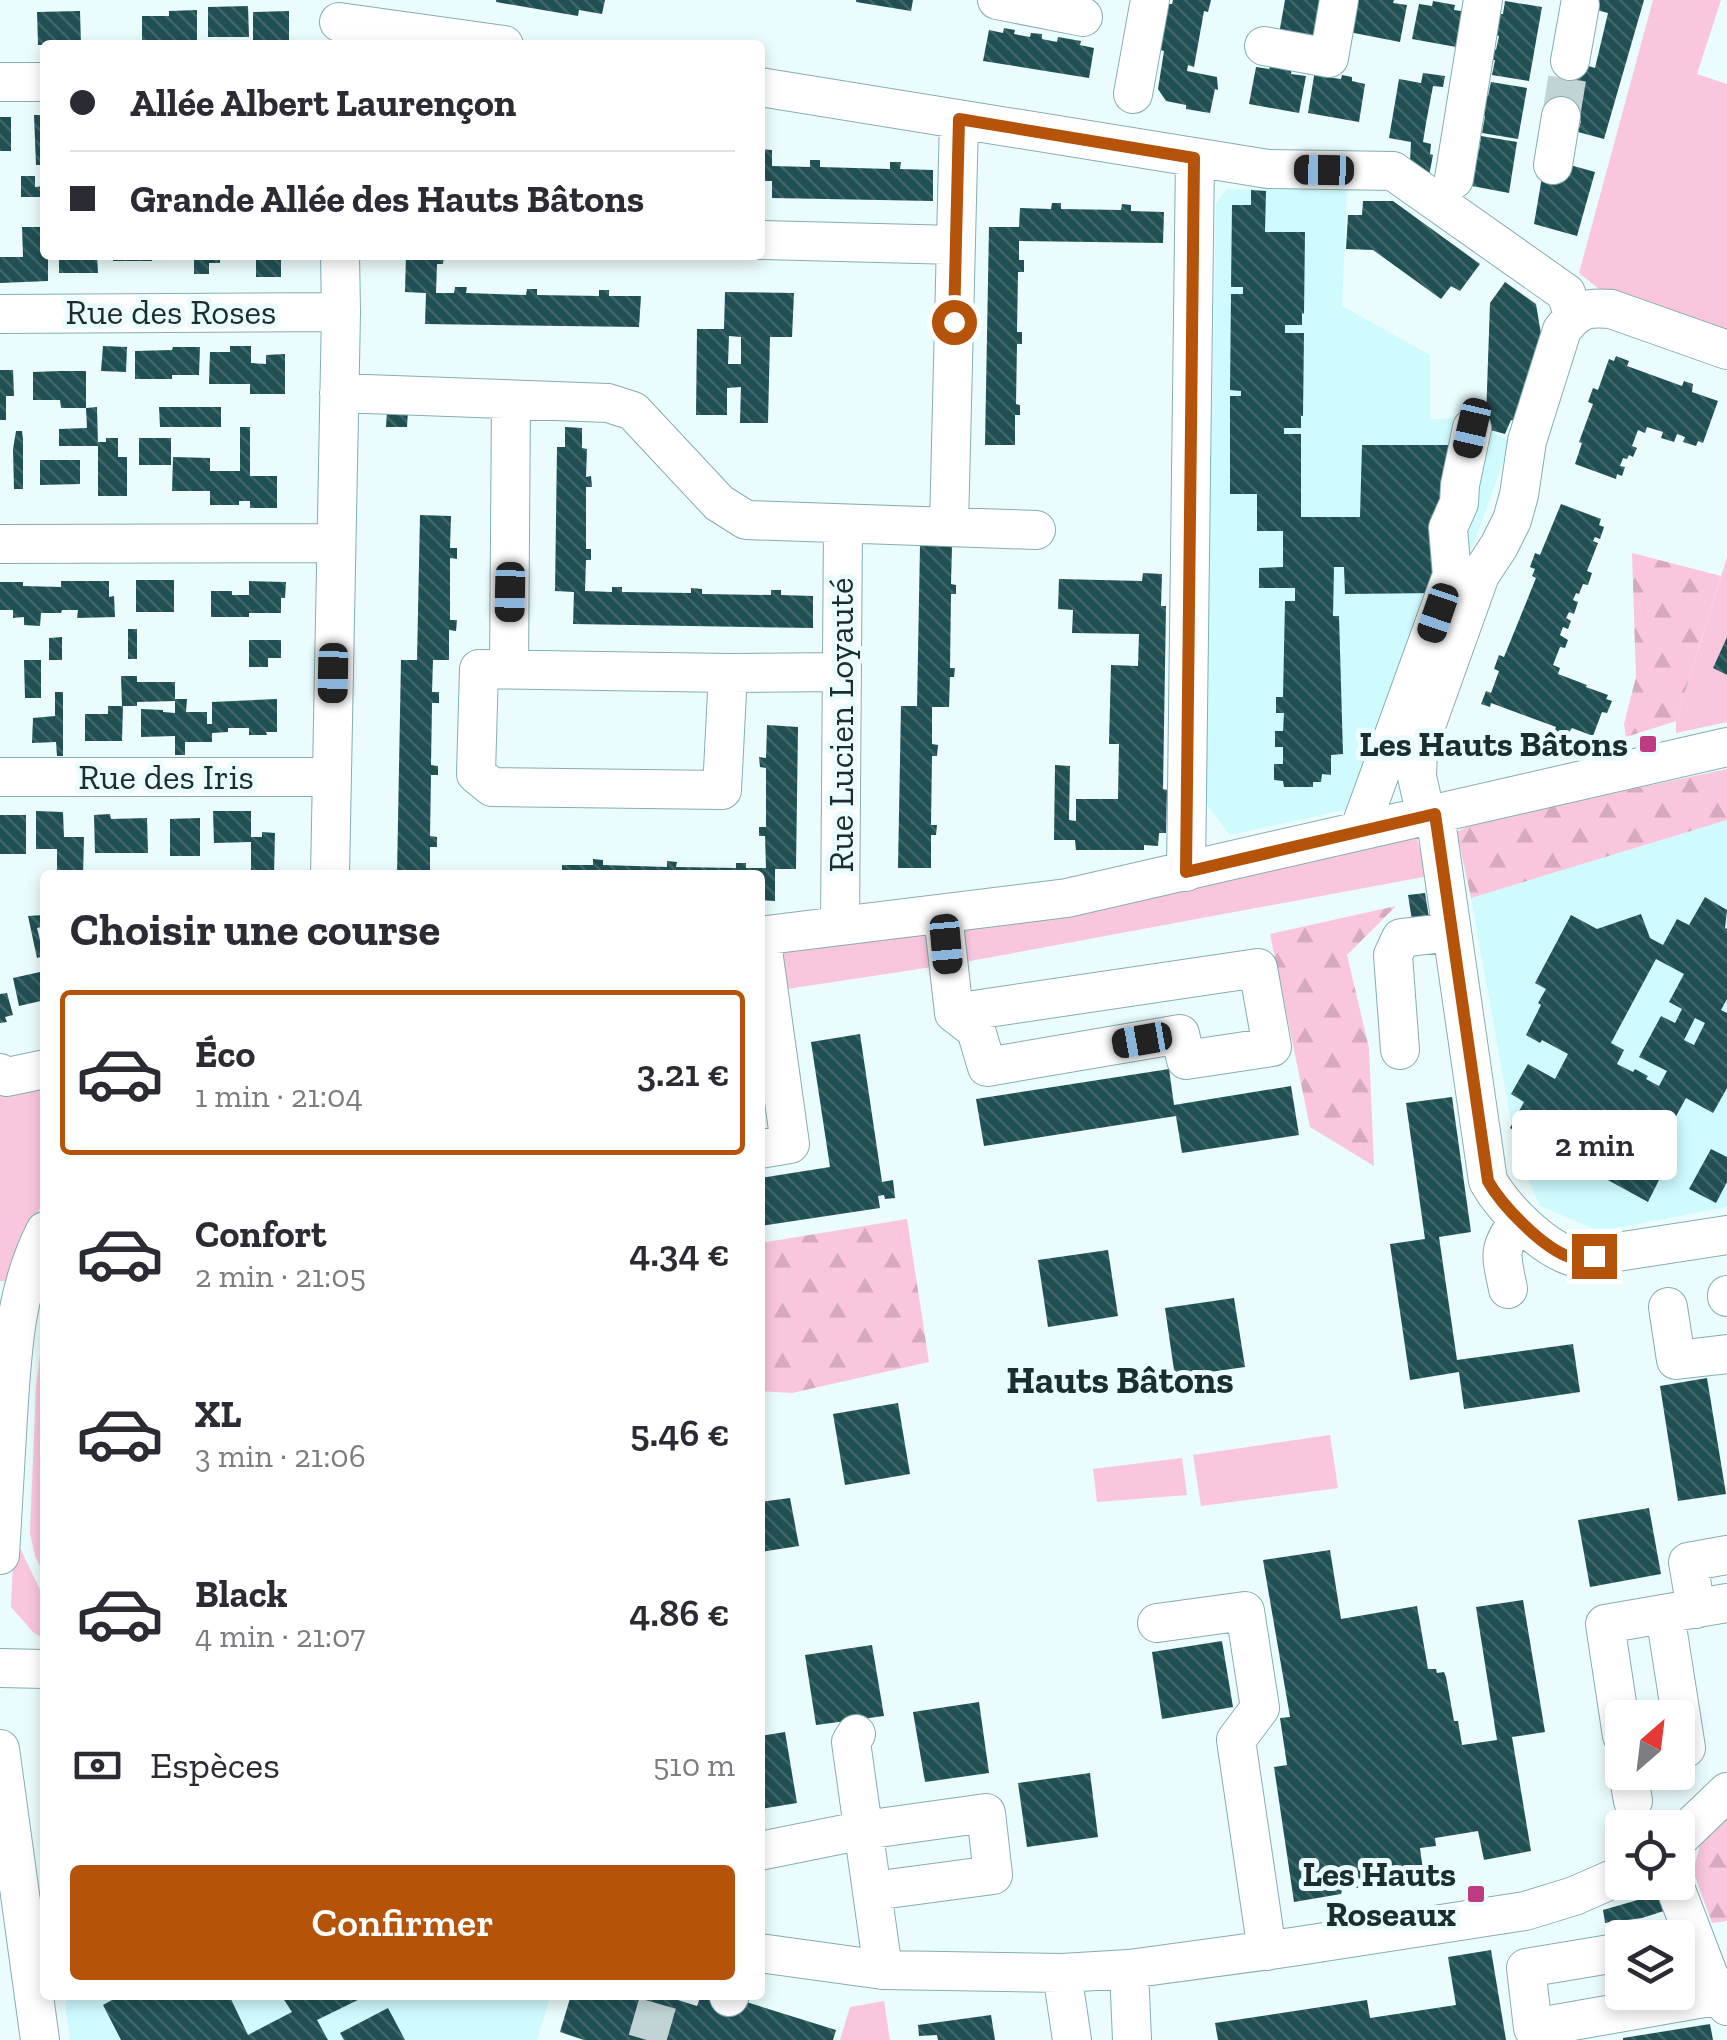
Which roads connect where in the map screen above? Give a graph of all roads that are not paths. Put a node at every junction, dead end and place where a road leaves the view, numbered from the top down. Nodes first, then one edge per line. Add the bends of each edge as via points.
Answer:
1 (997, 0) edge
2 (1150, 0) edge
3 (1338, 0) edge
4 (1483, 0) edge
5 (1580, 6) dead end
6 (1059, 9) edge
7 (339, 22) edge
8 (466, 40) edge
9 (1264, 46) dead end
10 (1570, 61) tunnel mouth
11 (0, 82) edge
12 (40, 82) edge
13 (765, 88) edge
14 (1133, 94) dead end
15 (1561, 116) tunnel mouth
16 (959, 119) junction
17 (1194, 158) junction
18 (1553, 165) dead end
19 (1454, 179) dead end
20 (765, 240) edge
21 (956, 245) junction
22 (340, 260) edge
23 (341, 312) junction
24 (0, 314) edge
25 (1573, 315) junction
26 (1727, 350) edge
27 (340, 393) junction
28 (511, 400) junction
29 (1472, 428) dead end
30 (842, 524) junction
31 (948, 526) junction
32 (1036, 530) dead end
33 (336, 543) junction
34 (0, 544) edge
35 (509, 669) junction
36 (842, 672) junction
37 (728, 673) junction
38 (1727, 747) edge
39 (332, 777) junction
40 (0, 778) edge
41 (1430, 815) junction
42 (1360, 831) junction
43 (330, 870) edge
44 (1186, 872) junction
45 (943, 915) junction
46 (840, 926) junction
47 (1452, 932) junction
48 (765, 935) edge
49 (765, 1002) edge
50 (954, 1013) junction
51 (767, 1028) edge
52 (1400, 1050) dead end
53 (40, 1070) edge
54 (0, 1073) edge
55 (765, 1142) edge
56 (1519, 1220) junction
57 (1727, 1236) edge
58 (40, 1241) edge
59 (1508, 1289) dead end
60 (1668, 1307) dead end
61 (1727, 1354) edge
62 (0, 1555) edge
63 (1727, 1555) edge
64 (1696, 1609) edge
65 (1157, 1623) dead end
66 (0, 1668) edge
67 (40, 1669) edge
68 (1617, 1700) edge
69 (1689, 1700) edge
70 (856, 1734) dead end
71 (0, 1749) edge
72 (1727, 1792) edge
73 (1695, 1823) edge
74 (864, 1830) junction
75 (765, 1850) edge
76 (1605, 1883) edge
77 (873, 1891) junction
78 (1267, 1951) junction
79 (765, 1954) edge
80 (1605, 1955) edge
81 (1695, 1955) edge
82 (1129, 1969) junction
83 (883, 1970) junction
84 (1062, 1974) junction
85 (1724, 2000) edge
86 (1695, 2004) edge
87 (1656, 2010) edge
88 (1140, 2035) edge
89 (37, 2037) edge
90 (1072, 2040) edge

1 - 6 street
2 - 14 street
3 - 9 street via 1329,58
4 - 19 street
5 - 10 street
7 - 8 street
11 - 12 street
13 - 16 street
15 - 18 street
16 - 17 street
16 - 21 street
17 - 25 street via 1268,169 1394,171 1566,293
17 - 44 street
20 - 21 street
21 - 31 street
22 - 23 street
23 - 24 street, Rue des Roses
23 - 27 street
25 - 26 street via 1611,309
25 - 41 street via 1553,354 1527,441 1512,520 1480,576 1418,748 1417,776
27 - 28 street
27 - 33 street
28 - 30 street via 608,403 632,412 719,503 746,520
28 - 35 street
29 - 42 street via 1448,528 1452,575
30 - 31 street
30 - 36 street, Rue Lucien Loyauté
31 - 32 street
33 - 34 street
33 - 39 street
35 - 37 street
35 - 37 street via 479,669 476,774 492,787 722,790
36 - 37 street
36 - 46 street, Rue Lucien Loyauté
38 - 41 street
39 - 40 street, Rue des Iris
39 - 43 street
41 - 42 street
41 - 47 street
42 - 44 street
44 - 45 street
45 - 46 street
45 - 50 street
46 - 48 street
47 - 52 street via 1401,938 1393,956
47 - 56 street via 1488,1181
49 - 51 street
50 - 50 street via 1258,968 1272,1047 1186,1060 1180,1034 987,1066 976,1030
51 - 55 street via 790,1144
53 - 54 street
56 - 57 street via 1578,1258
56 - 59 street via 1503,1242
58 - 62 street via 12,1346
60 - 61 street via 1676,1360
63 - 64 street via 1688,1562
64 - 68 street via 1605,1624
64 - 69 street
65 - 78 street via 1245,1611 1260,1708 1236,1740
66 - 67 street
70 - 74 street via 851,1742
71 - 89 street
72 - 73 street
74 - 75 street
74 - 77 street
74 - 77 street via 986,1813 993,1875
76 - 78 street via 1525,1911
77 - 83 street
78 - 82 street
79 - 83 street
80 - 87 street via 1526,1968 1533,2028
81 - 85 street
82 - 84 street
82 - 88 street
83 - 84 street
84 - 90 street
85 - 86 street

